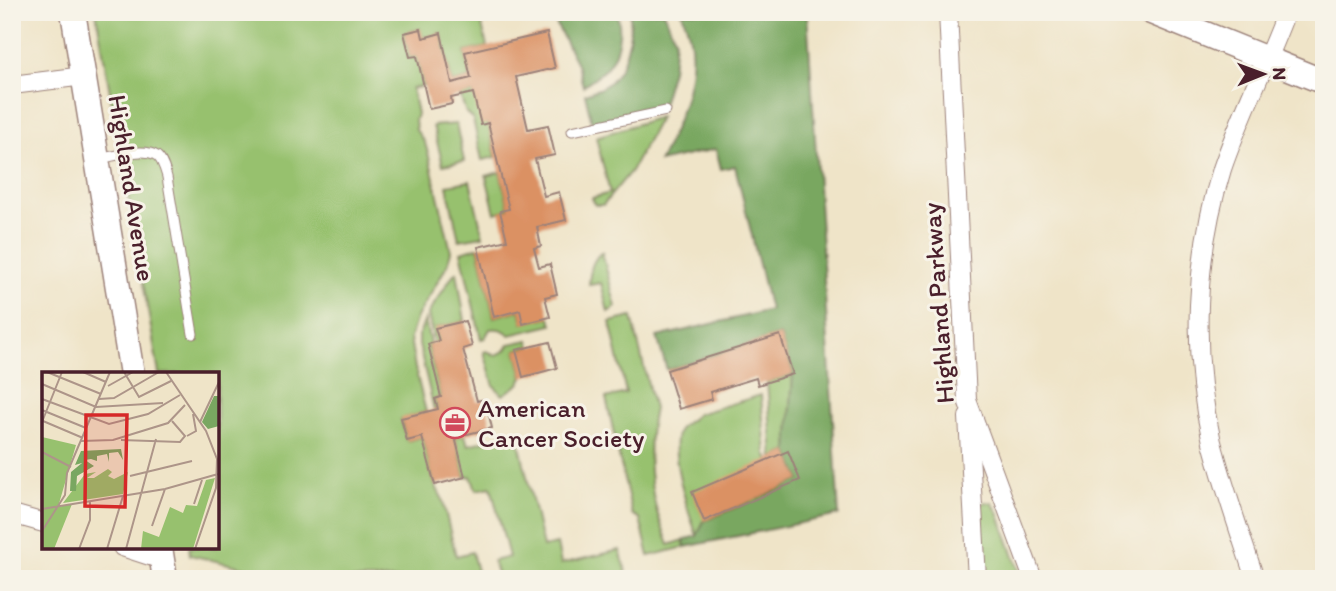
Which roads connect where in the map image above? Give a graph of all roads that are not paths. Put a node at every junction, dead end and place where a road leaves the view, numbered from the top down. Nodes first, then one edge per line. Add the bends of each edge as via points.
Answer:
1 (74, 12) edge
2 (948, 12) edge
3 (1151, 12) edge
4 (1286, 12) edge
5 (1268, 59) junction
6 (84, 76) junction
7 (1324, 82) edge
8 (12, 85) edge
9 (666, 111) dead end
10 (572, 131) dead end
11 (97, 159) junction
12 (192, 334) dead end
13 (132, 372) edge
14 (967, 400) junction
15 (18, 515) edge
16 (42, 522) edge
17 (127, 549) edge
18 (162, 562) edge
19 (977, 579) edge
20 (1033, 579) edge
21 (1255, 579) edge

1 - 6 street, Highland Avenue
2 - 14 street, Highland Parkway
3 - 5 street
4 - 5 street
5 - 7 street
5 - 21 street via 1230,145 1213,201 1198,332 1212,440
6 - 8 street
6 - 11 street, Highland Avenue
9 - 10 lane
11 - 12 lane via 145,152 162,162
11 - 13 street, Highland Avenue
14 - 19 street
14 - 20 street, Highland Parkway
15 - 16 street
17 - 18 street

